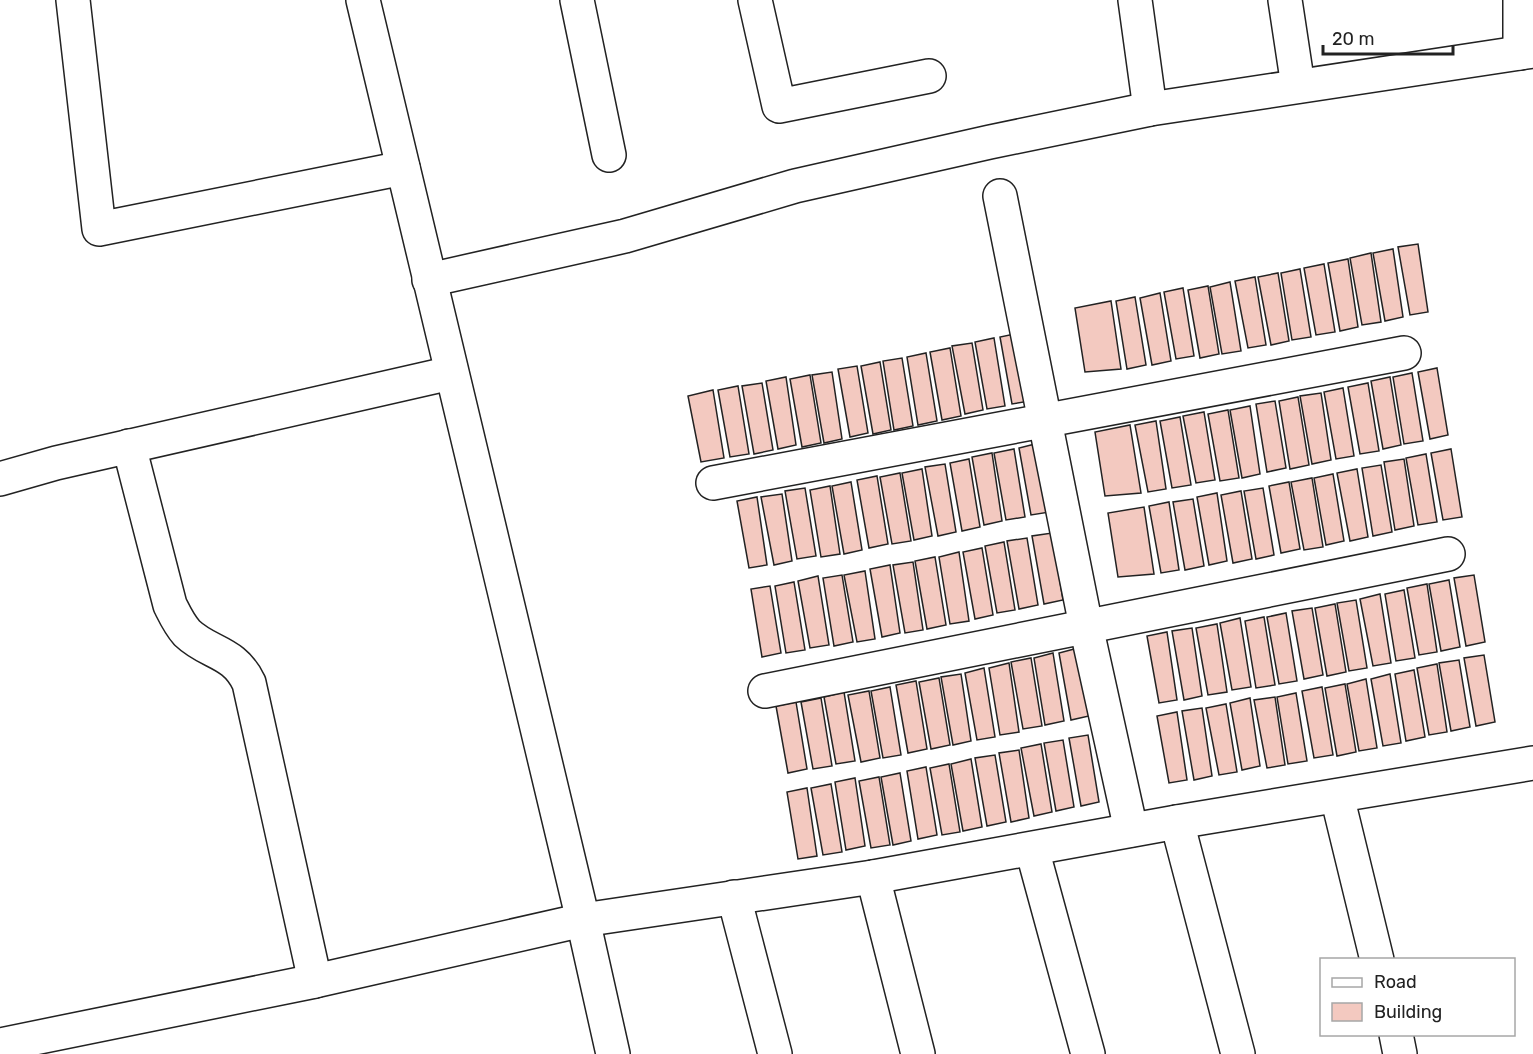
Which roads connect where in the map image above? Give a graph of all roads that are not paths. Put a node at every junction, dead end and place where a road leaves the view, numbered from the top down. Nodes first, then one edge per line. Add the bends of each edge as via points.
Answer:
1 (73, 0) edge
2 (363, 0) edge
3 (577, 0) edge
4 (755, 0) edge
5 (1135, 0) edge
6 (1285, 0) edge
7 (1520, 0) edge
8 (1526, 52) edge
9 (929, 76) dead end
10 (1298, 86) junction
11 (1150, 109) junction
12 (609, 155) dead end
13 (403, 168) junction
14 (1000, 196) dead end
15 (429, 280) junction
16 (1404, 353) dead end
17 (451, 373) junction
18 (1044, 420) junction
19 (129, 446) junction
20 (0, 479) edge
21 (713, 483) dead end
22 (1448, 554) dead end
23 (1086, 626) junction
24 (765, 691) dead end
25 (1533, 763) edge
26 (1337, 795) junction
27 (1177, 822) junction
28 (1131, 830) junction
29 (1032, 849) junction
30 (873, 877) junction
31 (734, 897) junction
32 (583, 920) junction
33 (1377, 958) edge
34 (315, 981) junction
35 (1396, 1036) edge
36 (0, 1045) edge
37 (613, 1054) edge
38 (775, 1054) edge
39 (918, 1054) edge
40 (1088, 1054) edge
41 (1238, 1054) edge
42 (1400, 1054) edge

1 - 13 street via 99,229
2 - 13 street
3 - 12 street
4 - 9 street via 779,106
5 - 11 street
6 - 10 street
7 - 8 street
8 - 10 street
10 - 11 street
11 - 15 street via 923,155 795,186 625,236
13 - 15 street
14 - 18 street
15 - 17 street
16 - 18 street
17 - 19 street
17 - 32 street
18 - 21 street
18 - 23 street
19 - 20 street
19 - 34 street via 178,623 189,635 243,669 249,683
22 - 23 street
23 - 24 street
23 - 28 street
25 - 26 street
26 - 27 street
26 - 33 street
27 - 28 street
27 - 41 street
28 - 29 street
29 - 30 street
29 - 40 street
30 - 31 street
30 - 39 street
31 - 32 street
31 - 38 street
32 - 34 street
32 - 37 street
34 - 36 street
35 - 42 street

